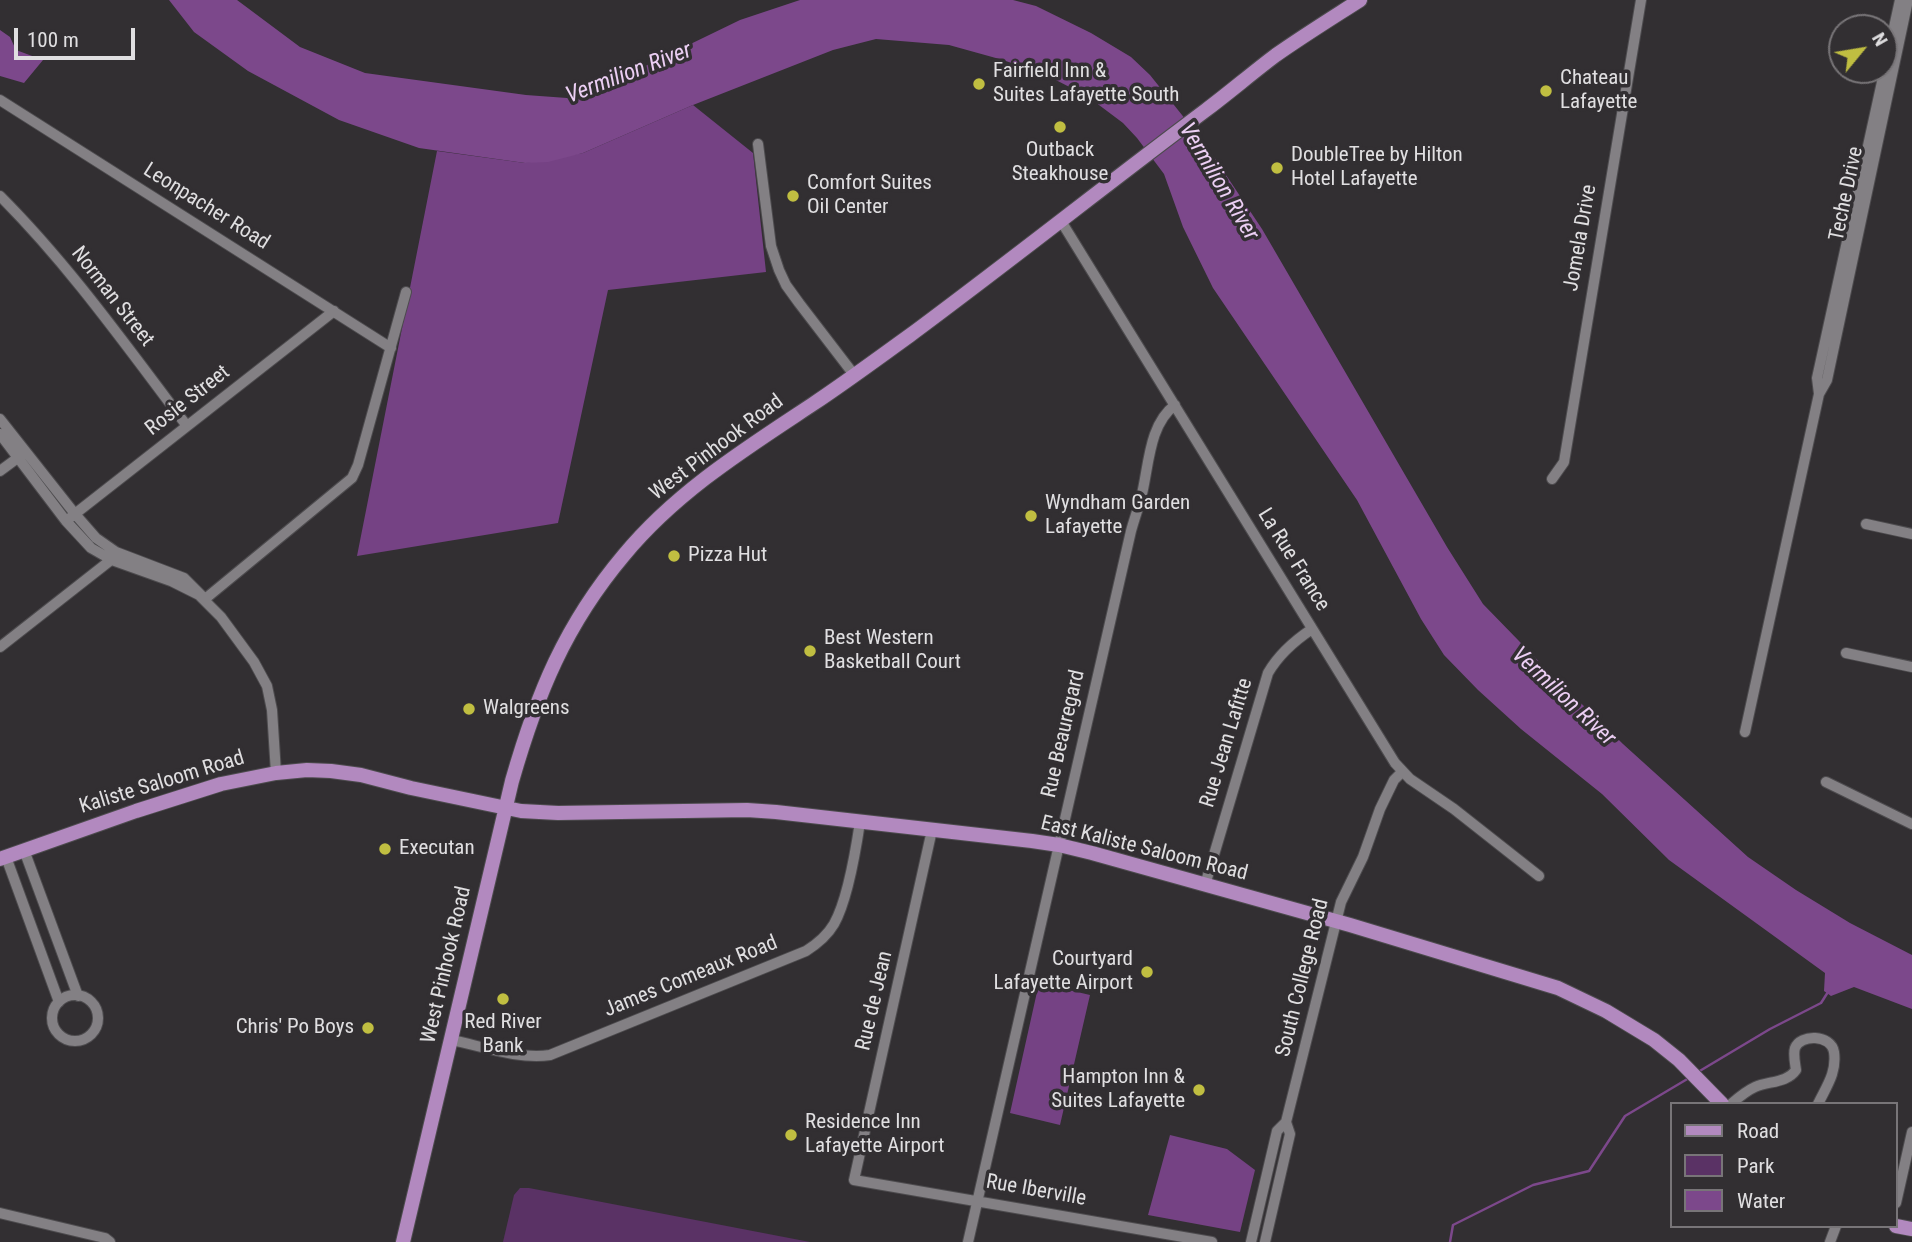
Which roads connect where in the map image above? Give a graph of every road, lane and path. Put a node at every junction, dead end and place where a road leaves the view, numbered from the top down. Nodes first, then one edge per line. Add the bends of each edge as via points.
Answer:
1 (1360, 0) edge
2 (1641, 0) edge
3 (1900, 0) edge
4 (1908, 0) edge
5 (0, 100) edge
6 (1879, 116) junction
7 (758, 144) dead end
8 (0, 196) edge
9 (1061, 221) junction
10 (406, 292) dead end
11 (334, 311) junction
12 (391, 348) junction
13 (855, 376) junction
14 (1175, 405) junction
15 (0, 419) edge
16 (187, 426) junction
17 (0, 434) edge
18 (22, 454) junction
19 (0, 471) edge
20 (1552, 480) dead end
21 (71, 517) junction
22 (1866, 524) dead end
23 (1912, 534) edge
24 (116, 556) junction
25 (205, 599) junction
26 (1312, 629) junction
27 (0, 647) edge
28 (1846, 653) dead end
29 (1912, 667) edge
30 (1745, 732) dead end
31 (1402, 772) junction
32 (276, 773) junction
33 (1826, 782) dead end
34 (505, 809) junction
35 (860, 822) junction
36 (1912, 824) edge
37 (932, 830) junction
38 (1059, 845) junction
39 (24, 850) junction
40 (3, 858) edge
41 (1539, 876) dead end
42 (1205, 885) junction
43 (1335, 922) junction
44 (65, 960) junction
45 (46, 967) junction
46 (78, 996) junction
47 (59, 1002) junction
48 (452, 1040) junction
49 (1720, 1102) edge
50 (1733, 1102) edge
51 (1819, 1102) edge
52 (1286, 1122) junction
53 (1912, 1132) edge
54 (854, 1180) joint
55 (1898, 1194) edge
56 (977, 1201) junction
57 (0, 1213) edge
58 (110, 1242) edge
59 (403, 1242) edge
60 (968, 1242) edge
61 (1212, 1242) edge
62 (1251, 1242) edge
63 (1265, 1242) edge

1 - 9 main road, West Pinhook Road via 1276,55
2 - 20 street, Jomela Drive via 1564,462
3 - 6 street, Teche Drive
4 - 6 street, Teche Drive
5 - 11 street, Leonpacher Road
6 - 30 street, Teche Drive via 1817,377 1819,394
7 - 13 street via 771,246 779,270
8 - 16 street, Norman Street via 62,263
9 - 13 main road, West Pinhook Road
9 - 14 street, La Rue France
10 - 12 street
11 - 12 street, Leonpacher Road
11 - 16 street, Rosie Street
12 - 25 street via 352,478
13 - 34 main road, West Pinhook Road via 703,480 663,513 623,556 579,617 548,676
14 - 26 street, La Rue France
14 - 38 street, Rue Beauregard via 1162,417 1155,434
15 - 18 street
16 - 21 street, Rosie Street
17 - 18 street
18 - 19 street
18 - 21 street
21 - 24 street via 91,548
22 - 23 street
24 - 25 street
24 - 27 street
25 - 32 street via 267,686
26 - 31 street, La Rue France
26 - 42 street, Rue Jean Lafitte via 1286,649 1268,673
28 - 29 street
31 - 41 street, La Rue France
31 - 43 street, South College Road via 1388,789
32 - 34 main road, Kaliste Saloom Road via 348,773
32 - 39 main road, Kaliste Saloom Road via 204,789
33 - 36 street
34 - 35 main road, East Kaliste Saloom Road via 558,813 776,811
34 - 48 main road, West Pinhook Road
35 - 37 main road, East Kaliste Saloom Road
35 - 48 street, James Comeaux Road via 837,917 806,951 550,1055 523,1055
37 - 38 main road, East Kaliste Saloom Road
37 - 54 street, Rue de Jean
38 - 42 main road, East Kaliste Saloom Road
38 - 56 street, Rue Beauregard
39 - 40 main road, Kaliste Saloom Road
39 - 44 street
40 - 45 street
42 - 43 main road, East Kaliste Saloom Road
43 - 49 main road, East Kaliste Saloom Road via 1558,988 1654,1040
43 - 52 street, South College Road
44 - 45 street
44 - 46 street
45 - 47 street
46 - 47 street
46 - 47 street via 90,1001 98,1017 95,1031 85,1040 66,1040 56,1031 52,1018
48 - 59 main road, West Pinhook Road
50 - 51 street via 1755,1087 1790,1077 1796,1070 1796,1046 1819,1038 1834,1052 1831,1078
52 - 62 street, South College Road via 1277,1131
52 - 63 street, South College Road via 1290,1134
53 - 55 street
54 - 56 street, Rue Iberville
56 - 60 street, Rue Beauregard
56 - 61 street, Rue Iberville
57 - 58 street

